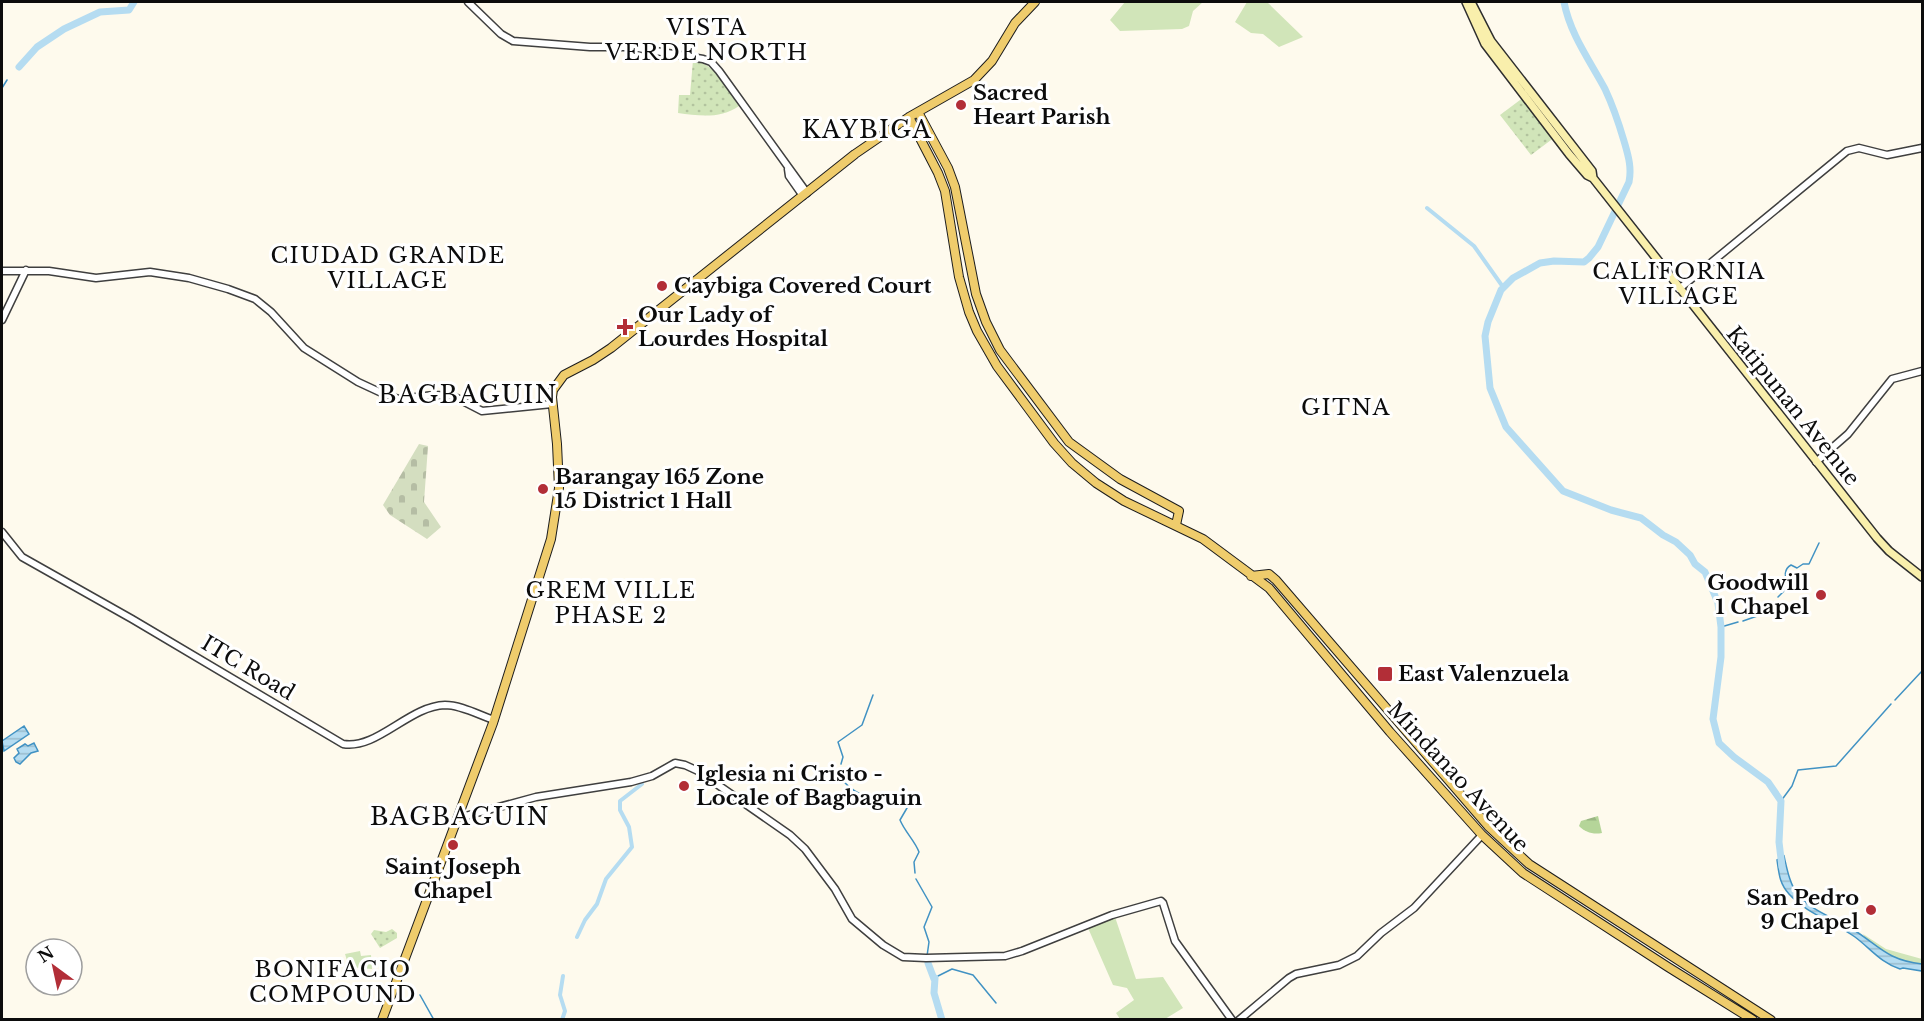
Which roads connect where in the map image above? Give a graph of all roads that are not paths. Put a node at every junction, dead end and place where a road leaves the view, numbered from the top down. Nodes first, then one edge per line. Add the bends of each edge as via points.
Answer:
1 (468, 2) edge
2 (1035, 2) edge
3 (1466, 2) edge
4 (1471, 2) edge
5 (920, 115) junction
6 (911, 120) junction
7 (1923, 148) edge
8 (1593, 178) junction
9 (805, 194) junction
10 (967, 248) junction
11 (956, 250) junction
12 (26, 270) junction
13 (2, 271) edge
14 (1679, 289) junction
15 (2, 320) edge
16 (1923, 371) edge
17 (552, 404) junction
18 (1082, 452) junction
19 (1816, 462) junction
20 (1072, 463) junction
21 (1176, 525) junction
22 (2, 532) edge
23 (1251, 576) junction
24 (1923, 578) edge
25 (1331, 643) junction
26 (1322, 650) junction
27 (494, 720) junction
28 (1421, 748) junction
29 (1412, 756) junction
30 (458, 818) junction
31 (1482, 835) junction
32 (382, 1020) edge
33 (1232, 1020) edge
34 (1239, 1020) edge
35 (1753, 1020) edge
36 (1771, 1020) edge

1 - 9 street via 513,41 625,46 708,61 719,70
2 - 5 main road via 1015,23 980,75
3 - 8 main road via 1485,44
4 - 8 main road via 1491,41 1592,171
5 - 6 main road
5 - 10 main road via 955,187
6 - 9 main road via 855,154
6 - 11 main road, Mindanao Avenue via 945,191
7 - 14 street via 1887,155 1859,148 1847,151
8 - 14 main road, Katipunan Avenue
9 - 17 main road via 611,348 560,379 553,390
10 - 11 main road
10 - 18 main road via 978,302 997,345 1063,436
11 - 20 main road, Mindanao Avenue via 959,277 977,331 997,366
12 - 13 street
12 - 15 street
12 - 17 street via 96,278 166,273 240,293 265,307 304,348 358,382 396,399 447,395 482,411
14 - 19 main road, Katipunan Avenue
16 - 19 street via 1890,380 1848,434
17 - 27 main road via 559,468 556,516
18 - 20 main road
18 - 21 main road via 1120,479 1179,511
19 - 24 main road, Katipunan Avenue via 1877,538
20 - 21 main road, Mindanao Avenue via 1124,501
21 - 23 main road, Mindanao Avenue via 1203,539
22 - 27 street, ITC Road via 28,561 343,744 360,745 435,706 450,706
23 - 25 main road, Mindanao Avenue via 1269,574
23 - 26 main road, Mindanao Avenue via 1269,588
25 - 26 main road
25 - 28 main road, Mindanao Avenue
26 - 29 main road, Mindanao Avenue
27 - 30 main road
28 - 29 main road
28 - 36 main road, Mindanao Avenue via 1488,826 1529,864
29 - 31 main road, Mindanao Avenue
30 - 32 main road
30 - 33 street via 536,797 631,782 652,776 673,763 682,764 790,835 835,889 852,919 903,957 996,958 1099,919 1161,901 1174,941
31 - 34 street via 1414,908 1357,956 1339,965 1296,974
31 - 35 main road, Mindanao Avenue via 1531,879

